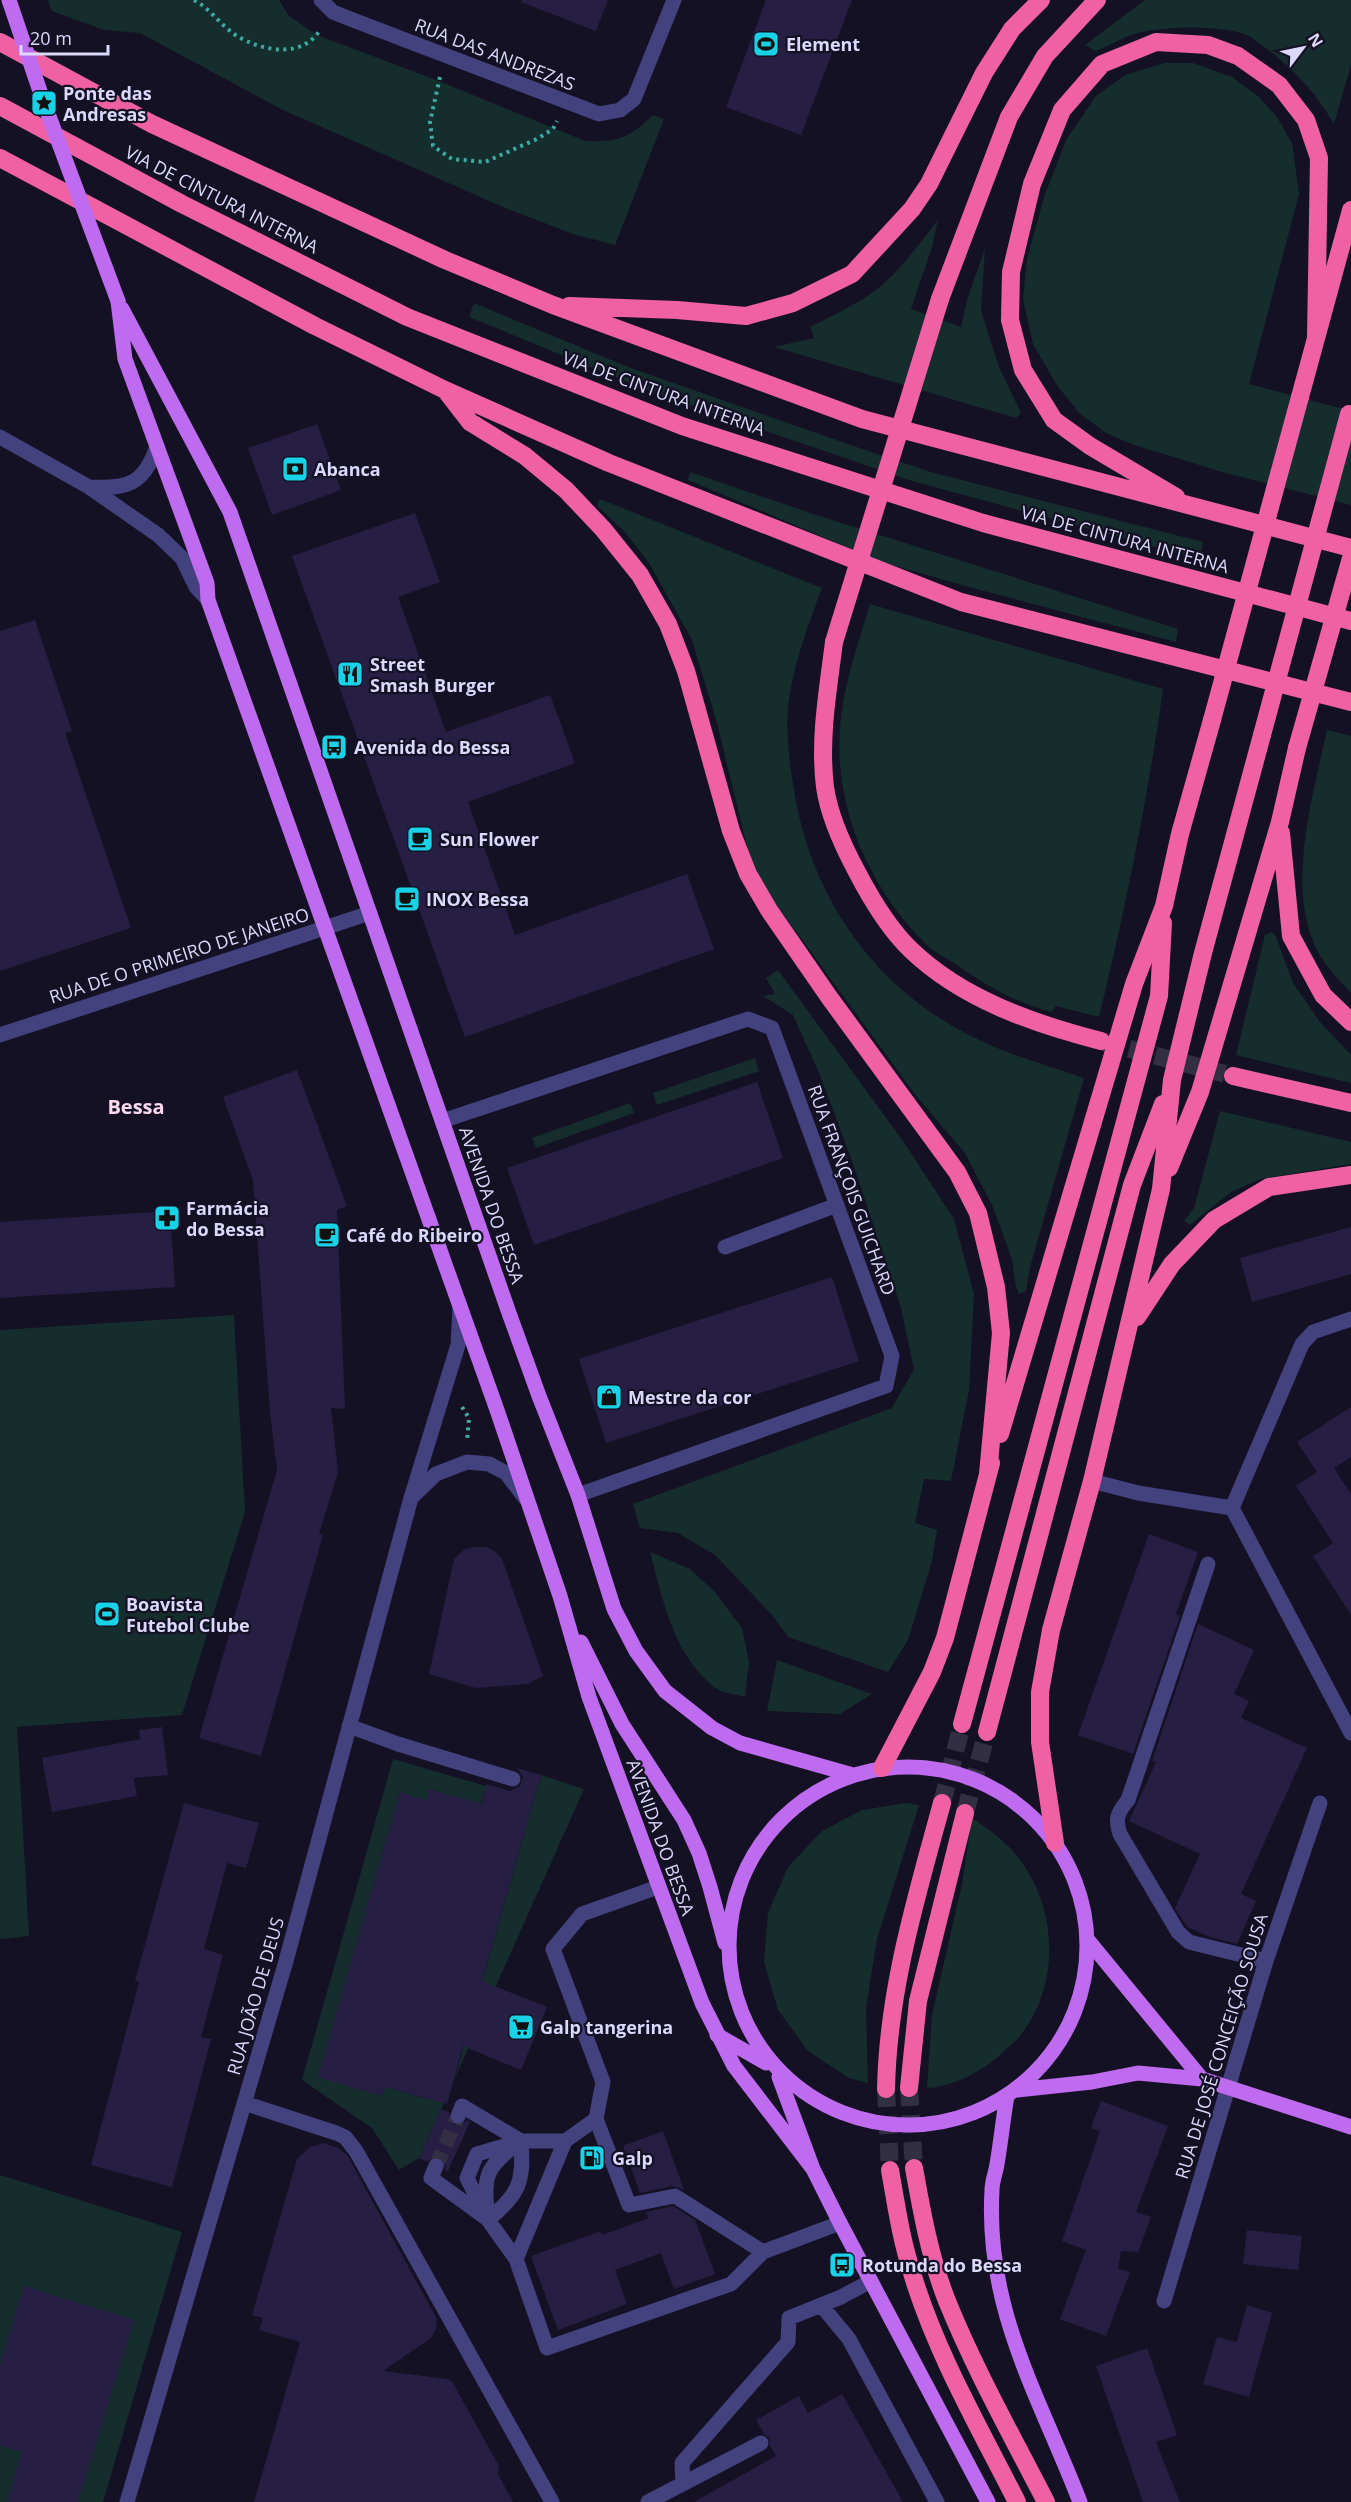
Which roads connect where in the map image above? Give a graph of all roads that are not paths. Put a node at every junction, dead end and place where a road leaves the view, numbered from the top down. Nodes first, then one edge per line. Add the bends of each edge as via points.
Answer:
1 (9, 0) edge
2 (321, 0) edge
3 (674, 0) edge
4 (1041, 0) edge
5 (1098, 0) edge
6 (0, 42) edge
7 (0, 106) edge
8 (0, 158) edge
9 (1351, 210) edge
10 (118, 301) junction
11 (553, 305) junction
12 (1316, 338) junction
13 (445, 390) junction
14 (1350, 411) edge
15 (0, 437) edge
16 (157, 446) junction
17 (89, 487) junction
18 (1196, 509) junction
19 (1351, 548) edge
20 (1351, 558) edge
21 (208, 600) junction
22 (1351, 621) edge
23 (1351, 702) edge
24 (1280, 822) junction
25 (1164, 906) junction
26 (370, 913) junction
27 (325, 928) junction
28 (1351, 1022) edge
29 (0, 1035) edge
30 (1101, 1041) tunnel mouth
31 (1233, 1076) tunnel mouth
32 (1172, 1080) junction
33 (1351, 1103) edge
34 (442, 1120) junction
35 (1351, 1175) edge
36 (1161, 1189) junction
37 (837, 1206) junction
38 (725, 1247) dead end
39 (460, 1305) junction
40 (1351, 1319) edge
41 (1130, 1327) junction
42 (988, 1474) junction
43 (1092, 1481) junction
44 (578, 1495) junction
45 (411, 1498) junction
46 (526, 1499) junction
47 (1232, 1508) junction
48 (1208, 1564) dead end
49 (560, 1596) junction
50 (962, 1724) tunnel mouth
51 (350, 1726) junction
52 (987, 1732) tunnel mouth
53 (1351, 1733) edge
54 (882, 1768) junction
55 (852, 1775) junction
56 (513, 1779) dead end
57 (942, 1803) tunnel mouth
58 (1320, 1803) dead end
59 (965, 1813) tunnel mouth
60 (1055, 1843) junction
61 (658, 1887) junction
62 (1087, 1939) junction
63 (1266, 1961) junction
64 (731, 1966) junction
65 (717, 2035) junction
66 (767, 2063) junction
67 (779, 2077) junction
68 (1202, 2079) junction
69 (909, 2088) tunnel mouth
70 (1228, 2088) junction
71 (886, 2089) tunnel mouth
72 (1012, 2093) junction
73 (244, 2103) junction
74 (458, 2116) dead end
75 (596, 2119) junction
76 (1351, 2127) edge
77 (521, 2141) junction
78 (565, 2141) junction
79 (436, 2166) dead end
80 (914, 2168) tunnel mouth
81 (813, 2169) junction
82 (890, 2170) tunnel mouth
83 (488, 2220) junction
84 (840, 2223) junction
85 (763, 2252) junction
86 (516, 2259) junction
87 (871, 2281) junction
88 (1164, 2301) dead end
89 (821, 2305) junction
90 (761, 2443) dead end
91 (683, 2484) junction
92 (127, 2502) edge
93 (552, 2502) edge
94 (648, 2502) edge
95 (937, 2502) edge
96 (988, 2502) edge
97 (1017, 2502) edge
98 (1046, 2502) edge
99 (1080, 2502) edge

1 - 10 main road, AVENIDA DO BESSA, bridge
2 - 3 street, RUA DAS ANDREZAS via 333,12 599,114 620,110 634,99
4 - 11 highway via 1012,29 984,73 929,184 912,209 852,274 793,303 747,316 677,309
5 - 30 highway, bridge via 1046,56 1009,117 940,299 834,642 822,741 825,789 843,846 874,904 910,949 957,986 1049,1028
6 - 11 highway, VIA DE CINTURA INTERNA via 152,124 445,260
7 - 22 highway, VIA DE CINTURA INTERNA via 182,204 407,317 682,426 983,523
8 - 13 highway via 315,326
9 - 12 highway
10 - 16 main road, AVENIDA DO BESSA via 125,359
10 - 26 main road, AVENIDA DO BESSA via 230,512
11 - 18 highway, VIA DE CINTURA INTERNA via 861,419
12 - 18 highway via 1319,158 1306,120 1279,85 1238,56 1208,45 1156,42 1102,63 1062,110 1032,184 1011,272 1010,320 1023,370 1054,420
12 - 25 highway, bridge via 1180,834
13 - 23 highway via 609,463 961,602
13 - 42 highway via 470,422 525,456 566,490 640,575 668,624 687,671 731,831 748,874 829,997 957,1172 978,1213 996,1287 1001,1333
14 - 32 highway, bridge
15 - 17 street
16 - 17 street via 150,466 137,480 116,489
16 - 21 main road, AVENIDA DO BESSA via 207,583
17 - 21 street via 169,544
18 - 19 highway, VIA DE CINTURA INTERNA
20 - 24 highway, bridge
21 - 27 main road, AVENIDA DO BESSA
24 - 28 highway via 1291,936 1323,995
24 - 36 highway via 1200,1092
25 - 42 highway via 1134,984
25 - 50 highway via 1159,996
26 - 27 street, RUA DE O PRIMEIRO DE JANEIRO
26 - 34 main road, AVENIDA DO BESSA
27 - 29 street, RUA DE O PRIMEIRO DE JANEIRO
27 - 39 main road, AVENIDA DO BESSA
31 - 33 highway
32 - 36 highway
32 - 52 highway via 1132,1185
34 - 37 street, RUA FRANÇOIS GUICHARD via 748,1018 772,1028
34 - 44 main road, AVENIDA DO BESSA via 535,1386
35 - 41 highway via 1269,1187 1214,1221 1172,1264
36 - 41 highway
37 - 38 street
37 - 44 street, RUA FRANÇOIS GUICHARD via 892,1356 886,1386
39 - 45 street, RUA JOÃO DE DEUS via 458,1345
39 - 46 main road, AVENIDA DO BESSA
40 - 47 street via 1313,1332 1302,1344
41 - 43 highway
42 - 54 highway via 945,1638 932,1672
43 - 47 street via 1138,1493
43 - 60 highway via 1051,1630 1040,1692 1040,1742
44 - 55 main road, AVENIDA DO BESSA via 614,1609 636,1651 665,1691 704,1723 740,1743
45 - 46 street via 436,1474 467,1462 489,1464 506,1473
45 - 51 street, RUA JOÃO DE DEUS
46 - 49 main road, AVENIDA DO BESSA
47 - 53 street
48 - 63 street via 1128,1800 1116,1820 1120,1834 1178,1932 1189,1942
49 - 61 main road, AVENIDA DO BESSA via 589,1697
49 - 64 main road, AVENIDA DO BESSA via 622,1724 684,1820 710,1887
51 - 56 street
51 - 73 street, RUA JOÃO DE DEUS
54 - 55 main road
54 - 60 main road via 948,1770 979,1781 1034,1818
55 - 64 main road via 801,1802 767,1834 736,1897 730,1931
57 - 71 highway via 892,2004
58 - 63 street, RUA DE JOSÉ CONCEIÇÃO SOUSA
59 - 69 highway via 918,2001
60 - 62 main road via 1072,1873 1083,1905
61 - 65 main road, AVENIDA DO BESSA
61 - 75 street via 582,1914 553,1949 603,2082
62 - 68 main road
62 - 72 main road via 1085,1973 1067,2027 1045,2062
63 - 70 street, RUA DE JOSÉ CONCEIÇÃO SOUSA
64 - 66 main road via 734,1991 745,2021
65 - 66 main road
65 - 81 main road via 734,2066
66 - 67 main road
67 - 72 main road via 809,2098 839,2112 904,2125 962,2116
67 - 81 main road
68 - 70 main road
68 - 72 main road via 1138,2073
70 - 76 main road
70 - 88 street, RUA DE JOSÉ CONCEIÇÃO SOUSA
72 - 99 main road via 992,2188 997,2279 1022,2366
73 - 92 street, RUA JOÃO DE DEUS
73 - 93 street via 336,2133 345,2137 356,2151
74 - 77 street via 462,2106
75 - 78 street
75 - 85 street via 629,2205 675,2196
77 - 78 street
77 - 83 street via 523,2172 513,2199
77 - 83 street via 494,2162 484,2188
78 - 86 street
79 - 83 street via 431,2178
80 - 98 highway via 926,2236 946,2299
81 - 84 main road
82 - 97 highway via 900,2230 933,2332
83 - 86 street
84 - 85 street
84 - 87 main road
85 - 86 street via 731,2284 547,2348
87 - 89 street
87 - 96 main road
89 - 91 street via 789,2318 788,2342 682,2463
89 - 95 street via 849,2339
90 - 91 street
91 - 94 street

